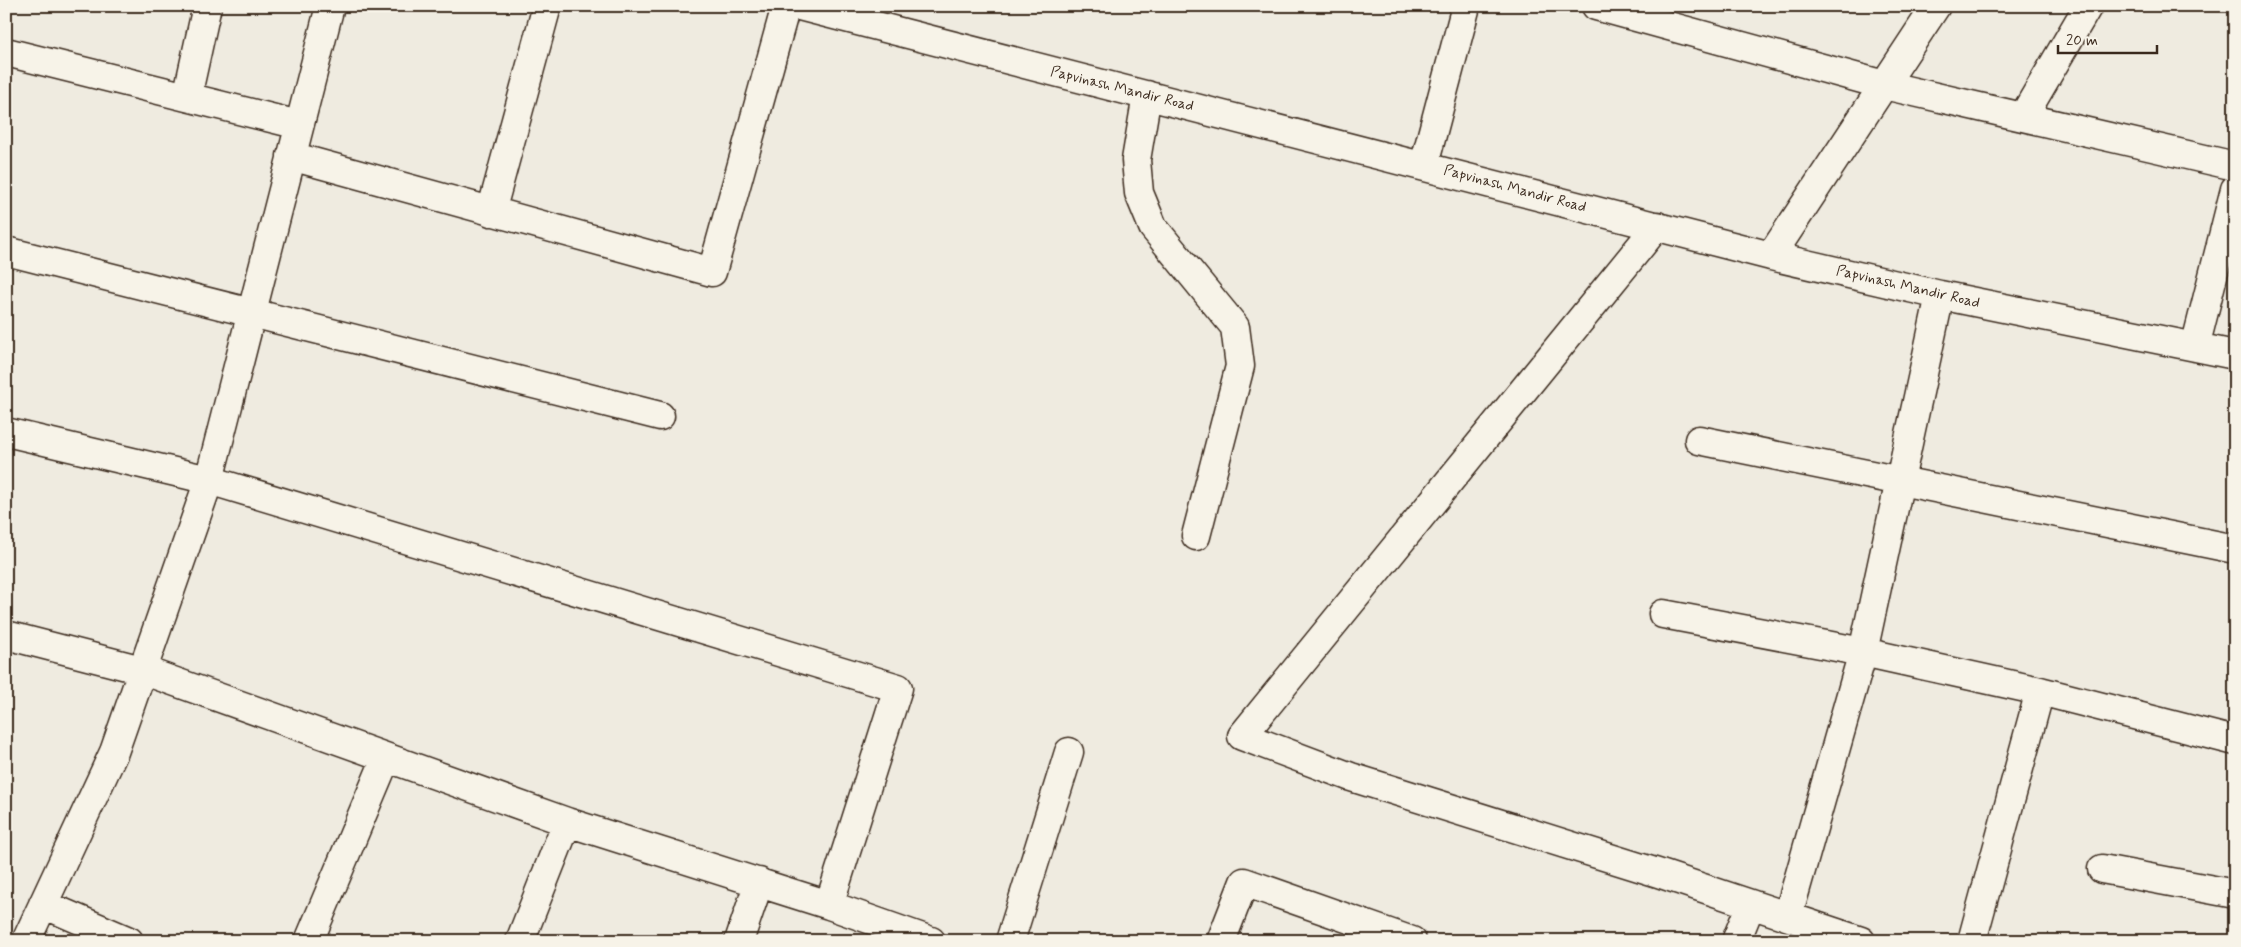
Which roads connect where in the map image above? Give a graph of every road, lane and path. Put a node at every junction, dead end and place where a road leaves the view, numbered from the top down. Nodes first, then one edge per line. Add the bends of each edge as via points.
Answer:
1 (207, 6) edge
2 (330, 6) edge
3 (547, 6) edge
4 (786, 6) edge
5 (799, 6) edge
6 (1466, 6) edge
7 (1596, 6) edge
8 (1936, 6) edge
9 (2088, 6) edge
10 (1677, 17) edge
11 (6, 52) edge
12 (1884, 85) junction
13 (1147, 95) junction
14 (187, 97) junction
15 (2023, 117) junction
16 (299, 125) junction
17 (291, 156) junction
18 (1424, 165) junction
19 (2235, 166) edge
20 (2235, 190) edge
21 (491, 212) junction
22 (1657, 226) junction
23 (6, 251) edge
24 (1771, 256) junction
25 (1940, 296) junction
26 (252, 313) junction
27 (2195, 347) junction
28 (2235, 355) edge
29 (660, 416) dead end
30 (6, 432) edge
31 (1699, 440) dead end
32 (209, 480) junction
33 (1900, 480) junction
34 (1196, 536) dead end
35 (2235, 549) edge
36 (1663, 614) dead end
37 (6, 635) edge
38 (1864, 652) junction
39 (142, 670) junction
40 (2040, 691) junction
41 (2235, 741) edge
42 (1068, 752) dead end
43 (386, 758) junction
44 (567, 822) junction
45 (2102, 869) dead end
46 (759, 882) junction
47 (2235, 894) edge
48 (43, 904) junction
49 (1751, 904) junction
50 (829, 905) junction
51 (1788, 916) junction
52 (26, 941) edge
53 (129, 941) edge
54 (309, 941) edge
55 (520, 941) edge
56 (739, 941) edge
57 (931, 941) edge
58 (1010, 941) edge
59 (1221, 941) edge
60 (1412, 941) edge
61 (1736, 941) edge
62 (1861, 941) edge
63 (1972, 941) edge

1 - 14 street
2 - 16 street
3 - 21 street
4 - 21 street via 712,272
5 - 13 street, Papvinash Mandir Road
6 - 18 street
7 - 10 street
8 - 12 street
9 - 15 street
10 - 12 street
11 - 14 street
12 - 15 street
12 - 24 street
13 - 18 street, Papvinash Mandir Road
13 - 34 street via 1136,160 1139,193 1153,226 1235,327 1240,366
14 - 16 street
15 - 19 street
16 - 17 street
17 - 21 street
17 - 26 street
18 - 22 street, Papvinash Mandir Road
20 - 27 street
22 - 24 street, Papvinash Mandir Road
22 - 49 street via 1242,736 1351,778
23 - 26 street
24 - 25 street, Papvinash Mandir Road
25 - 27 street, Papvinash Mandir Road
25 - 33 street
26 - 29 street
26 - 32 street
27 - 28 street, Papvinash Mandir Road
30 - 32 street
31 - 33 street
32 - 39 street
32 - 50 street via 898,688
33 - 35 street
33 - 38 street
36 - 38 street
37 - 39 street
38 - 40 street
38 - 51 street
39 - 43 street
39 - 48 street via 114,752
40 - 41 street
40 - 63 street
42 - 58 street
43 - 44 street
43 - 54 street
44 - 46 street
44 - 55 street
45 - 47 street
46 - 50 street
46 - 56 street
48 - 52 street
48 - 53 street
49 - 51 street
49 - 61 street
50 - 57 street
51 - 62 street
59 - 60 street via 1244,882

